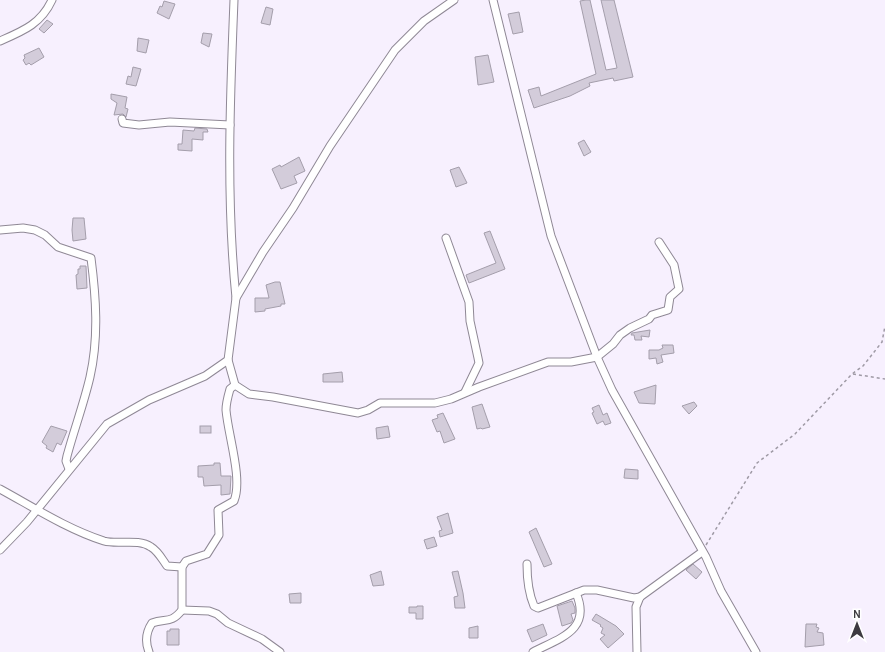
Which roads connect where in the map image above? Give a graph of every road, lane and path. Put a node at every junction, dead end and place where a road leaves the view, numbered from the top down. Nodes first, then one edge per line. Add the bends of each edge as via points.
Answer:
1 (52, 0) edge
2 (234, 0) edge
3 (454, 0) edge
4 (493, 0) edge
5 (0, 41) edge
6 (122, 119) dead end
7 (230, 125) junction
8 (0, 230) edge
9 (446, 238) dead end
10 (659, 242) dead end
11 (236, 298) junction
12 (885, 326) edge
13 (597, 357) junction
14 (228, 360) junction
15 (852, 374) junction
16 (885, 379) edge
17 (235, 385) junction
18 (466, 392) junction
19 (69, 469) junction
20 (0, 489) edge
21 (37, 509) junction
22 (0, 550) edge
23 (702, 552) junction
24 (527, 564) dead end
25 (182, 567) junction
26 (576, 593) junction
27 (640, 597) junction
28 (182, 610) junction
29 (148, 652) edge
30 (280, 652) edge
31 (533, 652) edge
32 (637, 652) edge
33 (756, 652) edge

1 - 5 street via 38,21
2 - 7 street
3 - 11 street via 424,21 395,50 330,146
4 - 13 street via 552,236
6 - 7 street via 123,124 139,125 170,122
7 - 11 street via 230,242
8 - 19 street via 35,230 45,234 58,247 91,258 96,315 95,345 91,375 67,456
9 - 18 street via 469,302 471,327 479,364
10 - 13 street via 674,264 679,289 670,297 668,310 652,315 649,320 630,328
11 - 14 street
12 - 15 path via 882,342 864,366
13 - 18 street via 571,362 548,362
13 - 23 street via 612,390
14 - 17 street
14 - 19 street via 205,376 149,400 107,424
15 - 16 path
15 - 23 path via 795,434 757,463
17 - 18 street via 249,394 358,413 380,403 435,403
17 - 25 street via 230,389 226,410 237,493 234,501 218,510 219,535 207,554 186,561
19 - 21 street
20 - 21 street
21 - 22 street
21 - 25 street via 106,542 144,544 151,547 167,566
23 - 27 street
23 - 33 street
24 - 26 street via 534,606 538,608
25 - 28 street
26 - 27 street via 597,590 614,595
26 - 31 street via 581,605 580,620 566,635
27 - 32 street via 636,607
28 - 29 street via 176,618 152,623 148,629 146,643
28 - 30 street via 209,611 217,614 228,623 262,639

